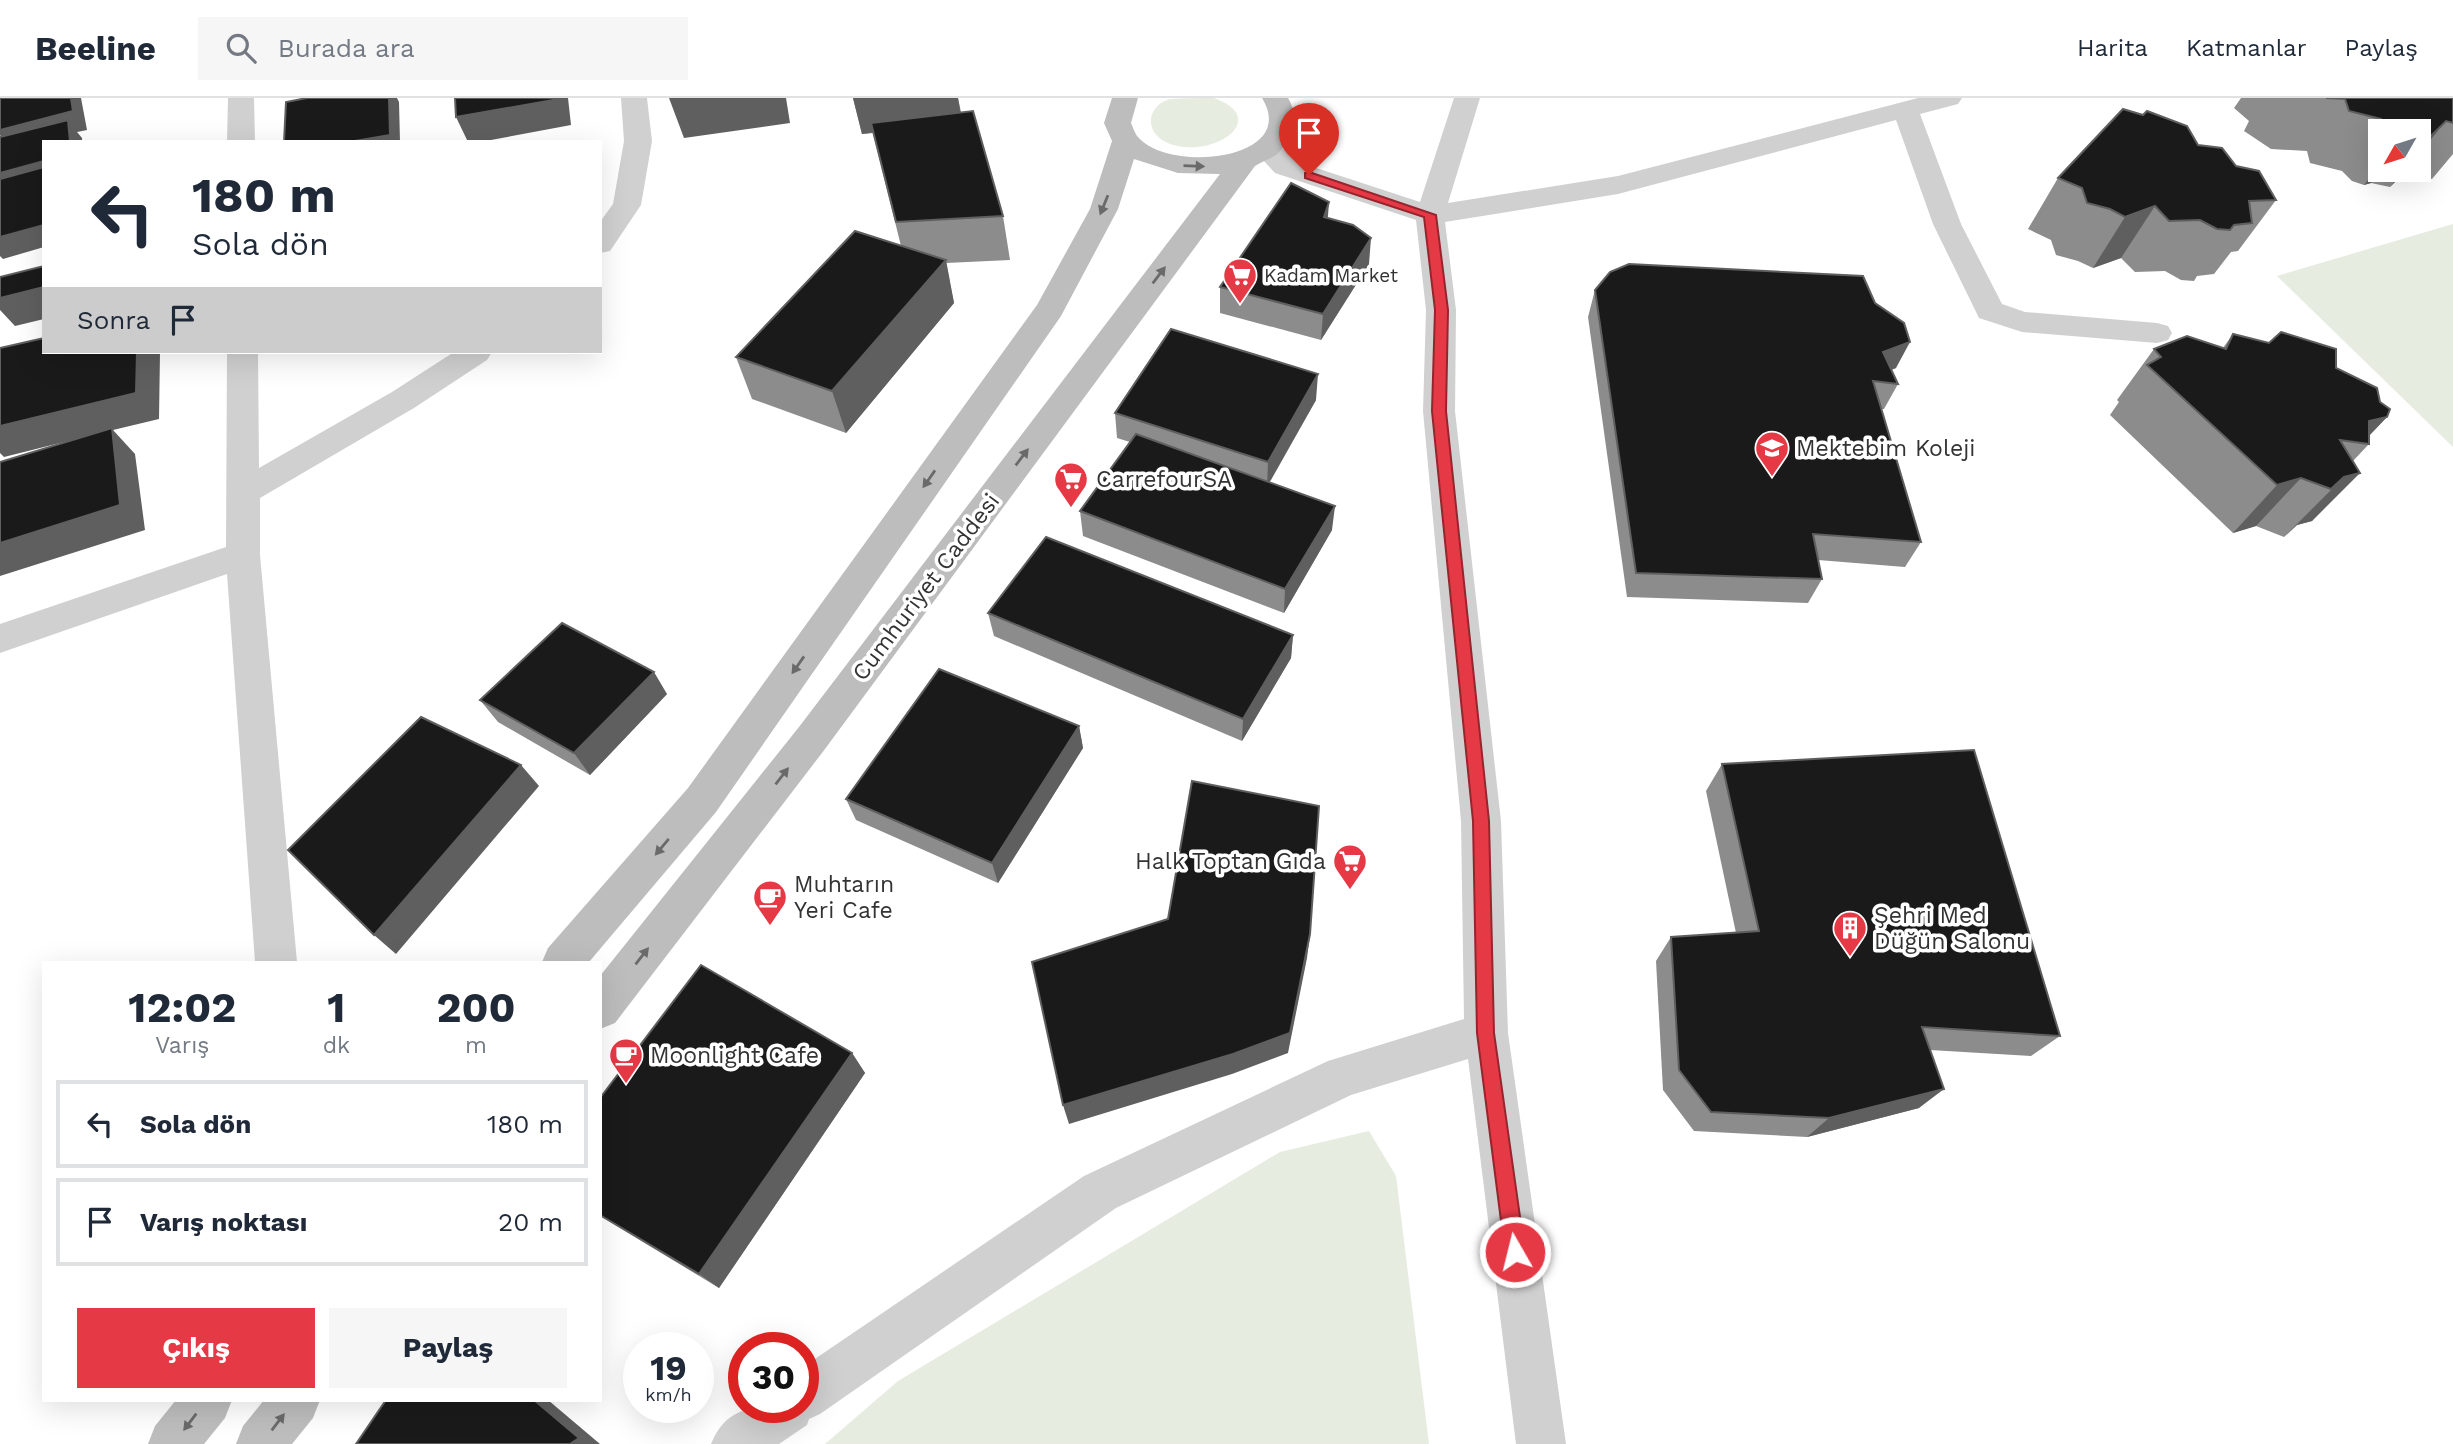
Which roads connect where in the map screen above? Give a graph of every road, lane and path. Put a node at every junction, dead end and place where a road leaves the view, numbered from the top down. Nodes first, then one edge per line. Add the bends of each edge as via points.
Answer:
1 (241, 98) edge
2 (634, 98) edge
3 (1467, 98) edge
4 (1948, 98) edge
5 (1285, 105) edge
6 (1905, 109) junction
7 (1120, 111) edge
8 (241, 140) edge
9 (1255, 154) junction
10 (1430, 215) junction
11 (602, 241) edge
12 (2157, 333) dead end
13 (242, 354) edge
14 (473, 354) edge
15 (242, 493) junction
16 (243, 555) junction
17 (0, 639) edge
18 (276, 961) edge
19 (564, 961) edge
20 (602, 1006) edge
21 (1486, 1033) junction
22 (819, 1386) edge
23 (204, 1402) edge
24 (293, 1402) edge
25 (768, 1423) edge
26 (744, 1441) edge
27 (173, 1444) edge
28 (261, 1444) edge
29 (1541, 1444) edge

1 - 8 street
2 - 11 street via 638,141 627,205
3 - 10 street
4 - 6 street
5 - 9 main road, Cumhuriyet Caddesi via 1279,134
6 - 10 street via 1618,185
6 - 12 street via 1947,224 1990,311 2022,322
7 -> 9 main road via 1142,154 1165,163 1220,166
7 -> 19 main road via 1104,209 1050,309 702,800
9 - 10 street
20 -> 9 main road, Cumhuriyet Caddesi
10 - 21 street via 1441,310 1439,411 1481,821
13 - 15 street
14 - 15 street
15 - 16 street
16 - 17 street
16 - 18 street
21 - 22 street via 1344,1076 1100,1192
21 - 29 street
23 -> 27 main road
28 -> 24 main road
25 - 26 street

